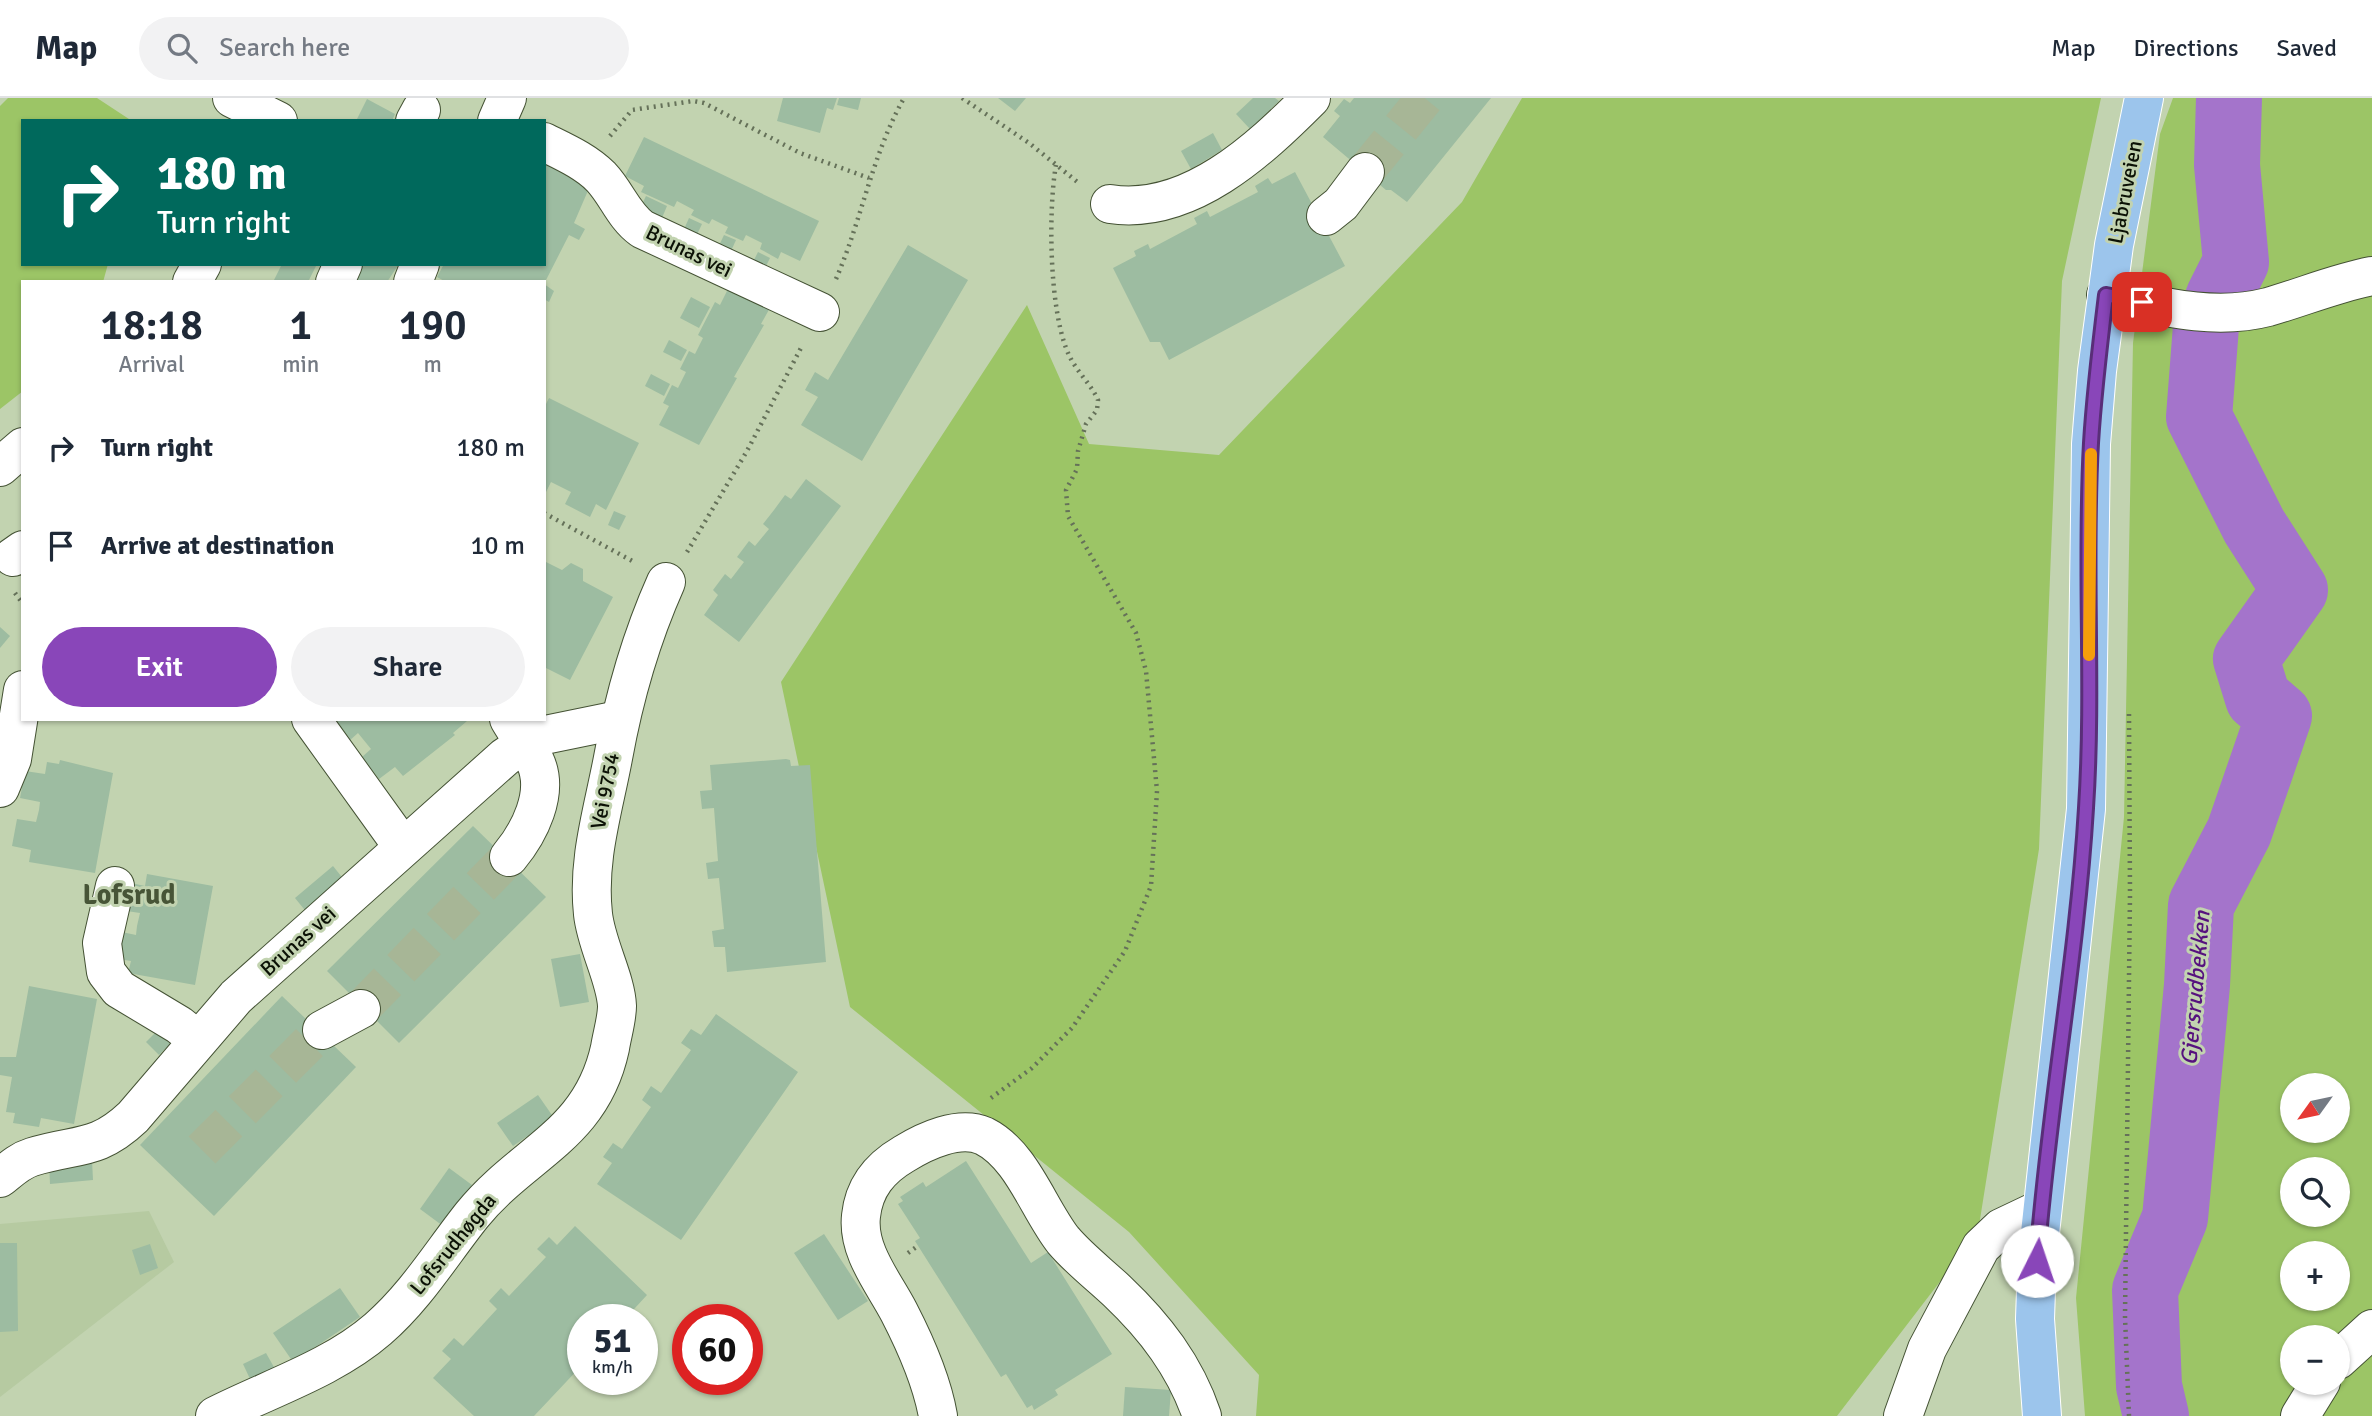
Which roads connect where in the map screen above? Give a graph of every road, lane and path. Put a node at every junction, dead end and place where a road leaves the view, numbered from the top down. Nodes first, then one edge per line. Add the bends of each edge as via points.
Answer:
1 (232, 98) edge
2 (292, 98) edge
3 (904, 98) edge
4 (962, 98) edge
5 (1311, 98) edge
6 (2144, 98) edge
7 (705, 100) edge
8 (275, 119) edge
9 (280, 119) edge
10 (546, 143) edge
11 (579, 160) junction
12 (1056, 165) junction
13 (1365, 172) tunnel mouth
14 (869, 178) junction
15 (1110, 204) joint
16 (1326, 216) dead end
17 (2372, 276) edge
18 (2106, 295) junction
19 (820, 312) junction
20 (21, 449) edge
21 (0, 467) edge
22 (546, 514) edge
23 (666, 582) junction
24 (15, 594) dead end
25 (21, 602) edge
26 (2128, 702) dead end
27 (21, 703) edge
28 (618, 720) junction
29 (313, 721) edge
30 (517, 732) edge
31 (0, 788) edge
32 (403, 847) junction
33 (509, 858) tunnel mouth
34 (114, 886) dead end
35 (617, 1006) joint
36 (361, 1009) tunnel mouth
37 (322, 1030) tunnel mouth
38 (198, 1041) junction
39 (944, 1136) junction
40 (0, 1178) edge
41 (2041, 1209) junction
42 (2372, 1328) edge
43 (2350, 1349) edge
44 (2313, 1395) edge
45 (215, 1416) edge
46 (938, 1416) edge
47 (1202, 1416) edge
48 (1903, 1416) edge
49 (2042, 1416) edge
50 (2129, 1416) edge
51 (2300, 1416) edge

1 - 8 street
2 - 9 street
3 - 14 path
4 - 12 path
5 - 15 street via 1274,135 1195,189 1162,202 1131,207
6 - 18 main road, Ljabruveien
7 - 11 path via 632,110 608,139
7 - 14 path via 800,153
10 - 11 street, Brunas vei
11 - 19 street, Brunas vei via 602,179 630,220 642,229
12 - 15 path
12 - 39 path via 1052,189 1061,333 1068,354 1098,400 1097,411 1086,424 1077,469 1066,489 1068,516 1136,633 1146,671 1157,791 1151,886 1125,951 1072,1028 1032,1068
13 - 16 street
14 - 19 path via 851,243
17 - 18 street via 2236,312 2190,312
18 - 41 main road, Ljabruveien via 2091,444 2086,809
19 - 23 path via 698,537
20 - 21 street
22 - 23 path
23 - 28 street, Vei 9754
24 - 25 path
26 - 50 path via 2125,1317
27 - 31 street via 12,759
28 - 30 street, Brunas vei via 535,737
28 - 35 street, Vei 9754 via 591,876 593,917
29 - 32 street
30 - 32 street, Brunas vei via 505,757
30 - 33 street via 536,763 540,784 536,813 526,837
32 - 38 street, Brunas vei via 253,980
34 - 38 street via 102,943 106,972 119,989
35 - 45 street, Lofsrudhøgda via 606,1069 593,1099 576,1122 472,1214 432,1271 378,1330 351,1349
36 - 37 street
38 - 40 street, Brunas vei via 114,1135 99,1143 31,1157
39 - 46 street via 923,1142 890,1162 866,1189 861,1232 864,1247 901,1315
39 - 47 street via 981,1135 1008,1156 1062,1239 1168,1345 1192,1386
41 - 48 street via 2001,1228 1981,1248 1927,1349
41 - 49 main road, Ljabruveien via 2035,1319
42 - 43 street
44 - 51 street

